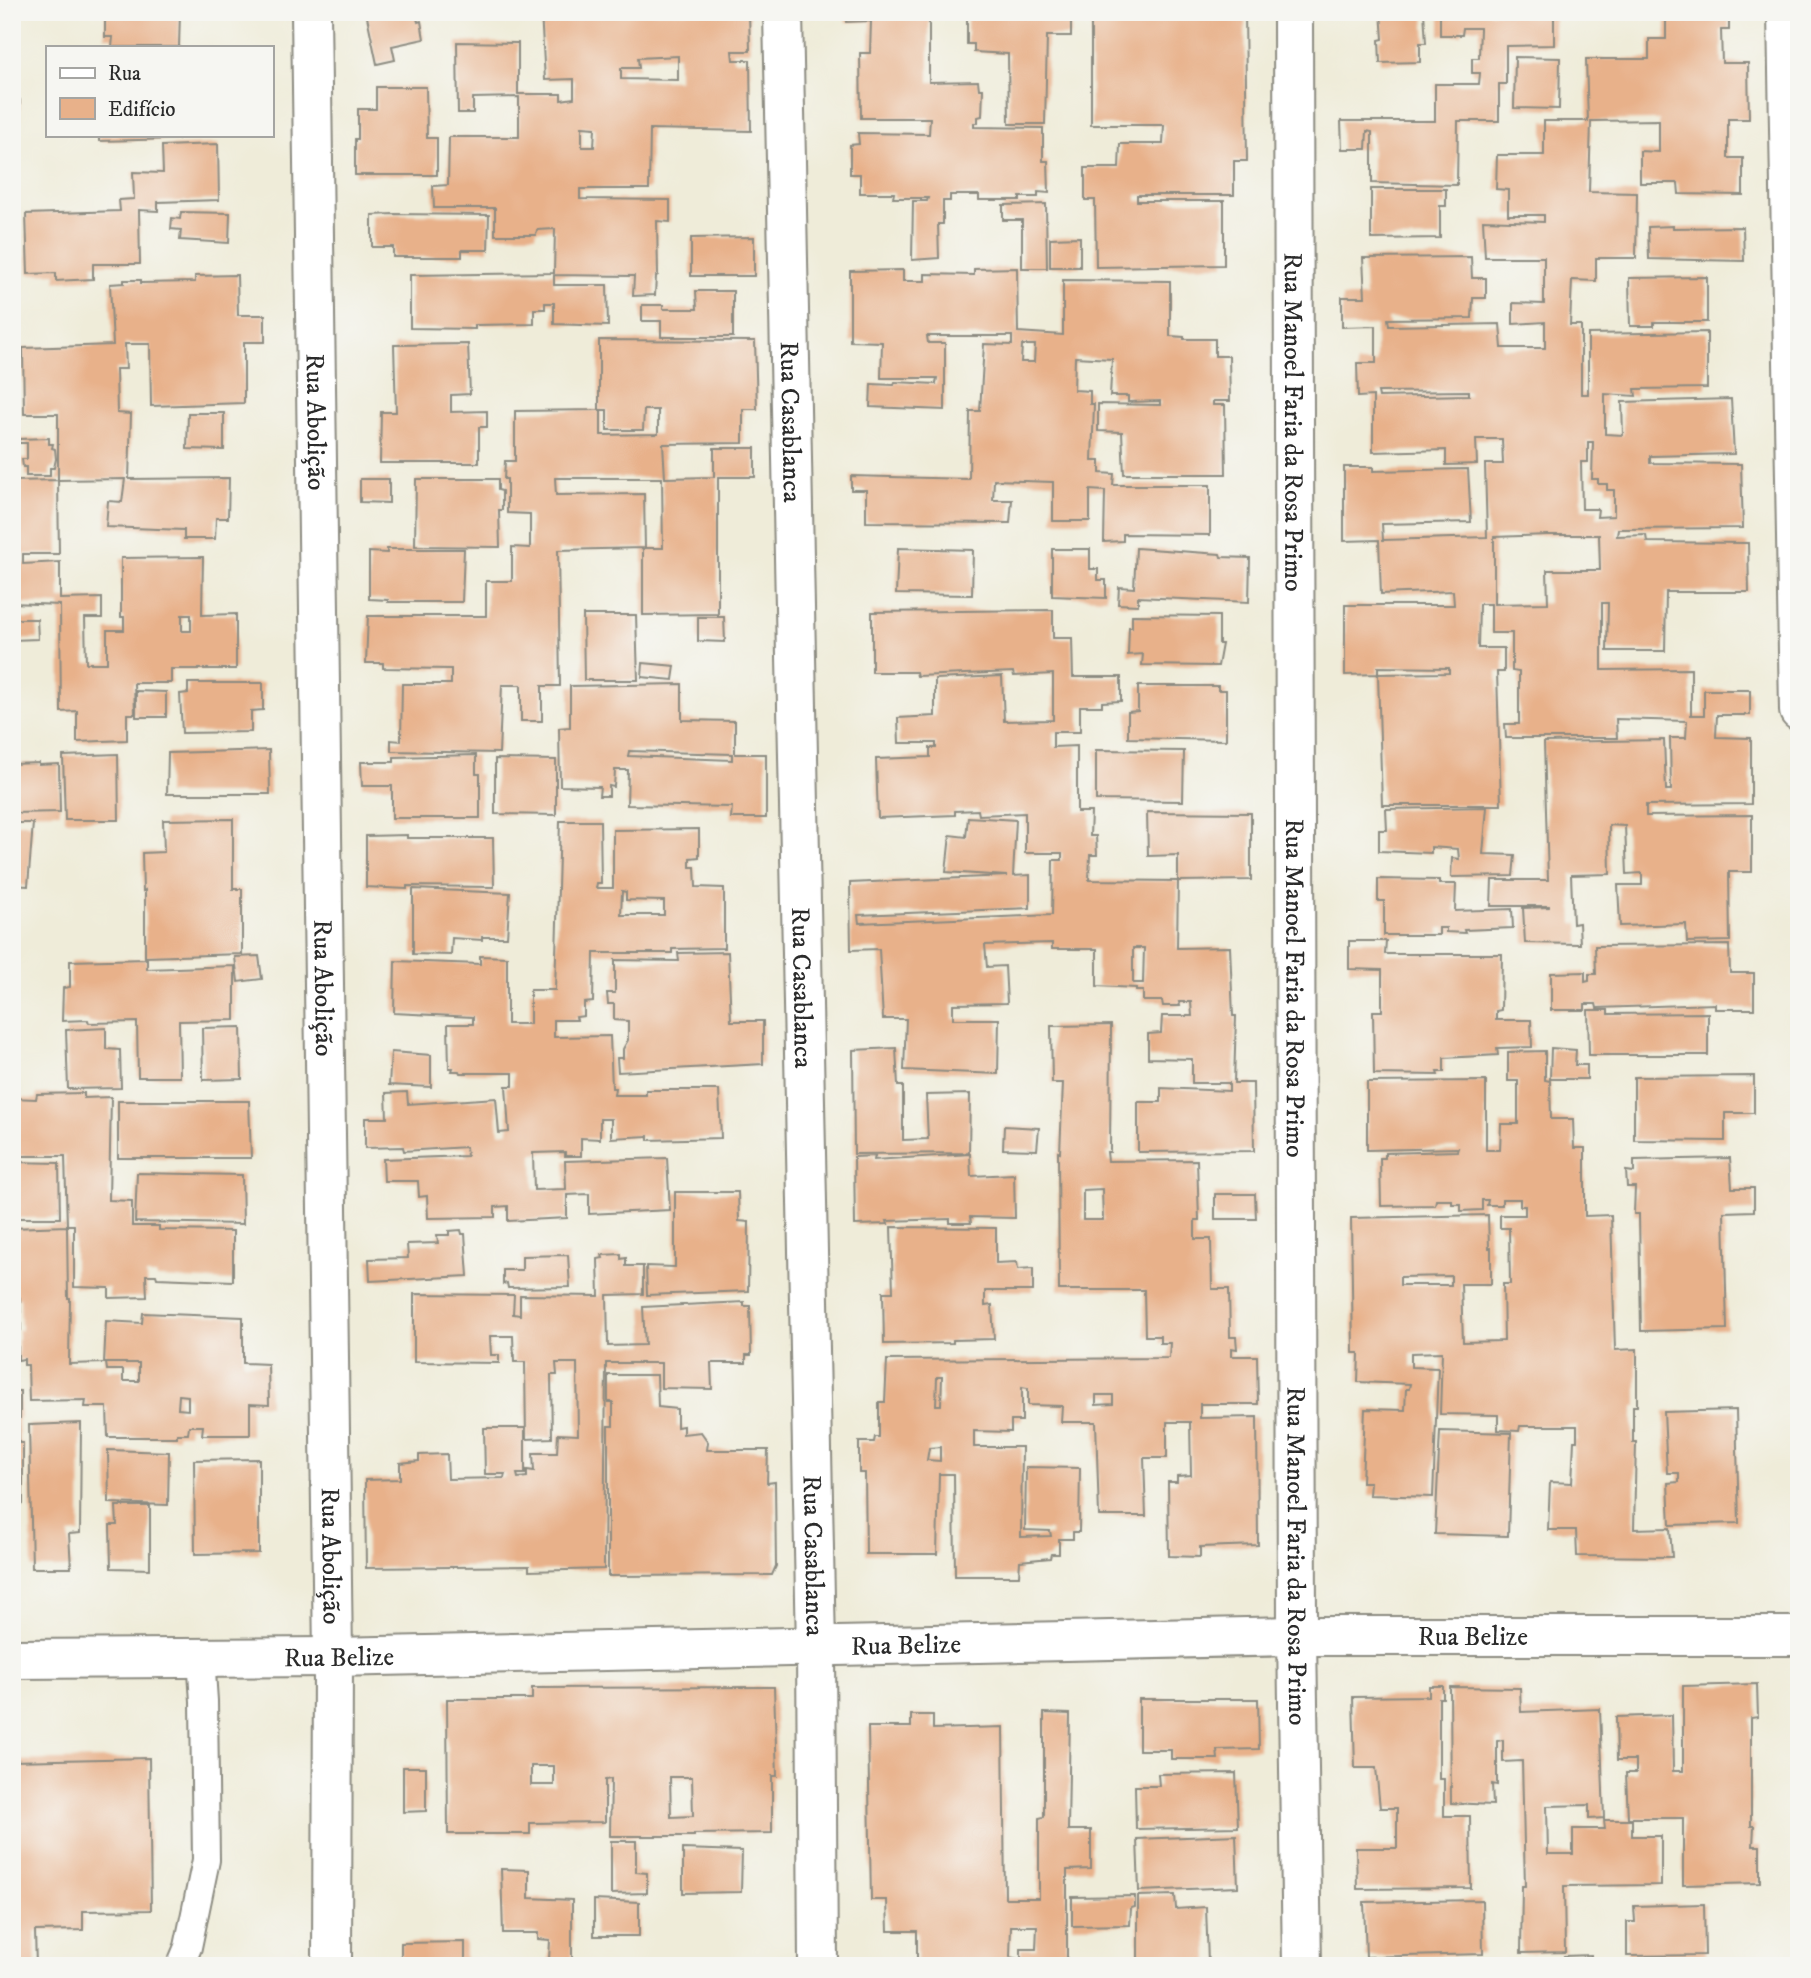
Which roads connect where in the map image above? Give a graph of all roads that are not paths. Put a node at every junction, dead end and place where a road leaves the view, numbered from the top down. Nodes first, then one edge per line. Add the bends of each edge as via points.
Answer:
1 (311, 12) edge
2 (783, 12) edge
3 (1293, 12) edge
4 (1787, 12) edge
5 (1799, 711) edge
6 (1297, 1636) junction
7 (1799, 1636) edge
8 (816, 1648) junction
9 (333, 1657) junction
10 (201, 1658) junction
11 (12, 1659) edge
12 (180, 1966) edge
13 (332, 1966) edge
14 (818, 1966) edge
15 (1302, 1966) edge

1 - 9 street, Rua Abolição
2 - 8 street, Rua Casablanca
3 - 6 street, Rua Manoel Faria da Rosa Primo
4 - 5 street
6 - 7 street, Rua Belize
6 - 8 street, Rua Belize
6 - 15 street, Rua Manoel Faria da Rosa Primo
8 - 9 street, Rua Belize
8 - 14 street, Rua Casablanca
9 - 10 street, Rua Belize
9 - 13 street, Rua Abolição
10 - 11 street, Rua Belize
10 - 12 lane via 206,1860

